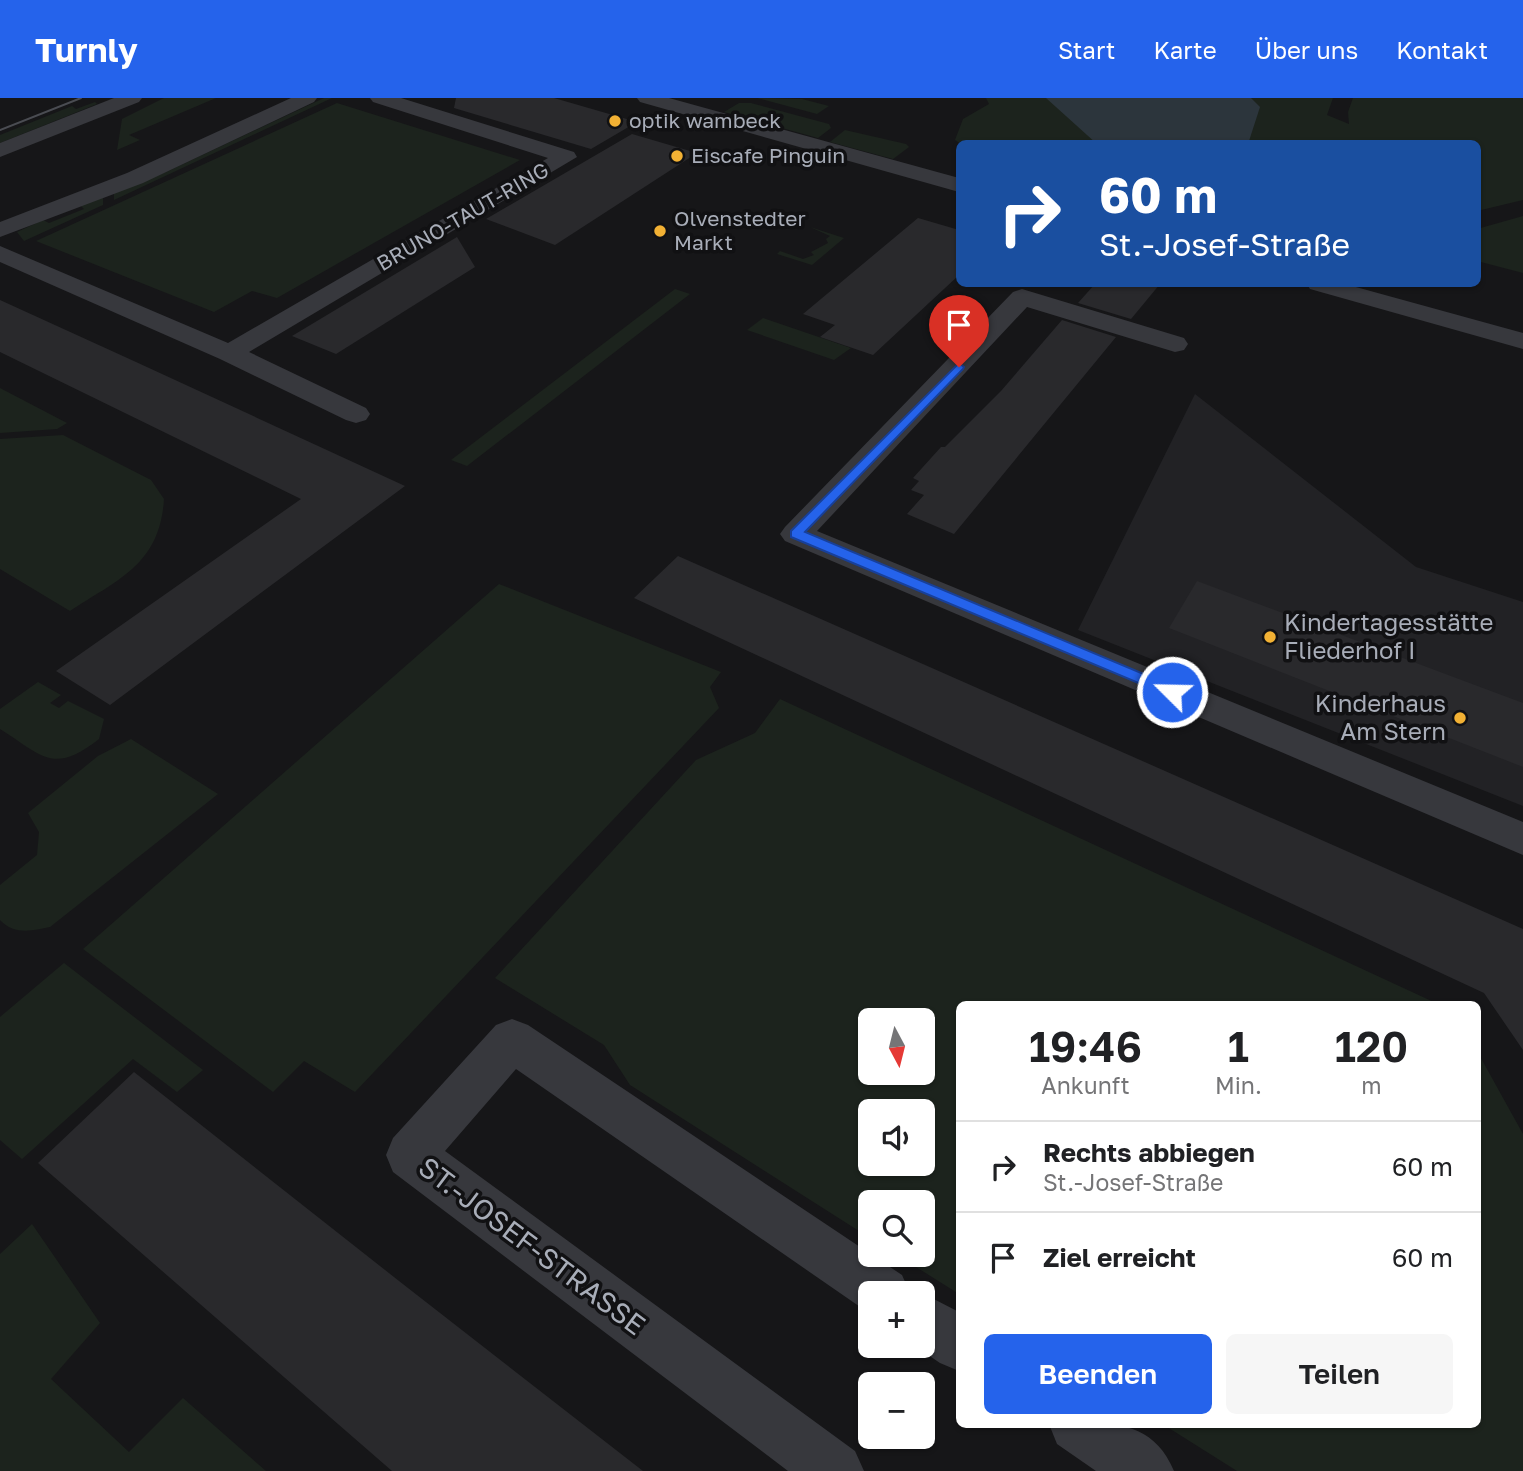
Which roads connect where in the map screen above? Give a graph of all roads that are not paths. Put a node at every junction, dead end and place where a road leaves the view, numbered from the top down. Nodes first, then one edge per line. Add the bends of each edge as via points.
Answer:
1 (132, 98) edge
2 (307, 98) edge
3 (380, 98) edge
4 (647, 98) edge
5 (678, 101) edge
6 (0, 151) edge
7 (956, 184) edge
8 (0, 230) edge
9 (0, 253) edge
10 (1330, 287) edge
11 (1523, 341) edge
12 (1175, 344) dead end
13 (229, 354) junction
14 (356, 414) dead end
15 (1523, 839) edge
16 (866, 1281) edge
17 (935, 1328) edge
18 (956, 1342) edge
19 (1083, 1428) edge
20 (835, 1471) edge
21 (1145, 1471) edge

1 - 6 street
2 - 8 street via 135,178
3 - 13 street, BRUNO-TAUT-RING via 566,157
4 - 5 street
5 - 7 street
9 - 13 street
10 - 11 street
12 - 15 street via 1022,298 796,534
13 - 14 street
16 - 20 street, ST.-JOSEF-STRASSE via 512,1040 410,1155
17 - 18 street
19 - 21 street

